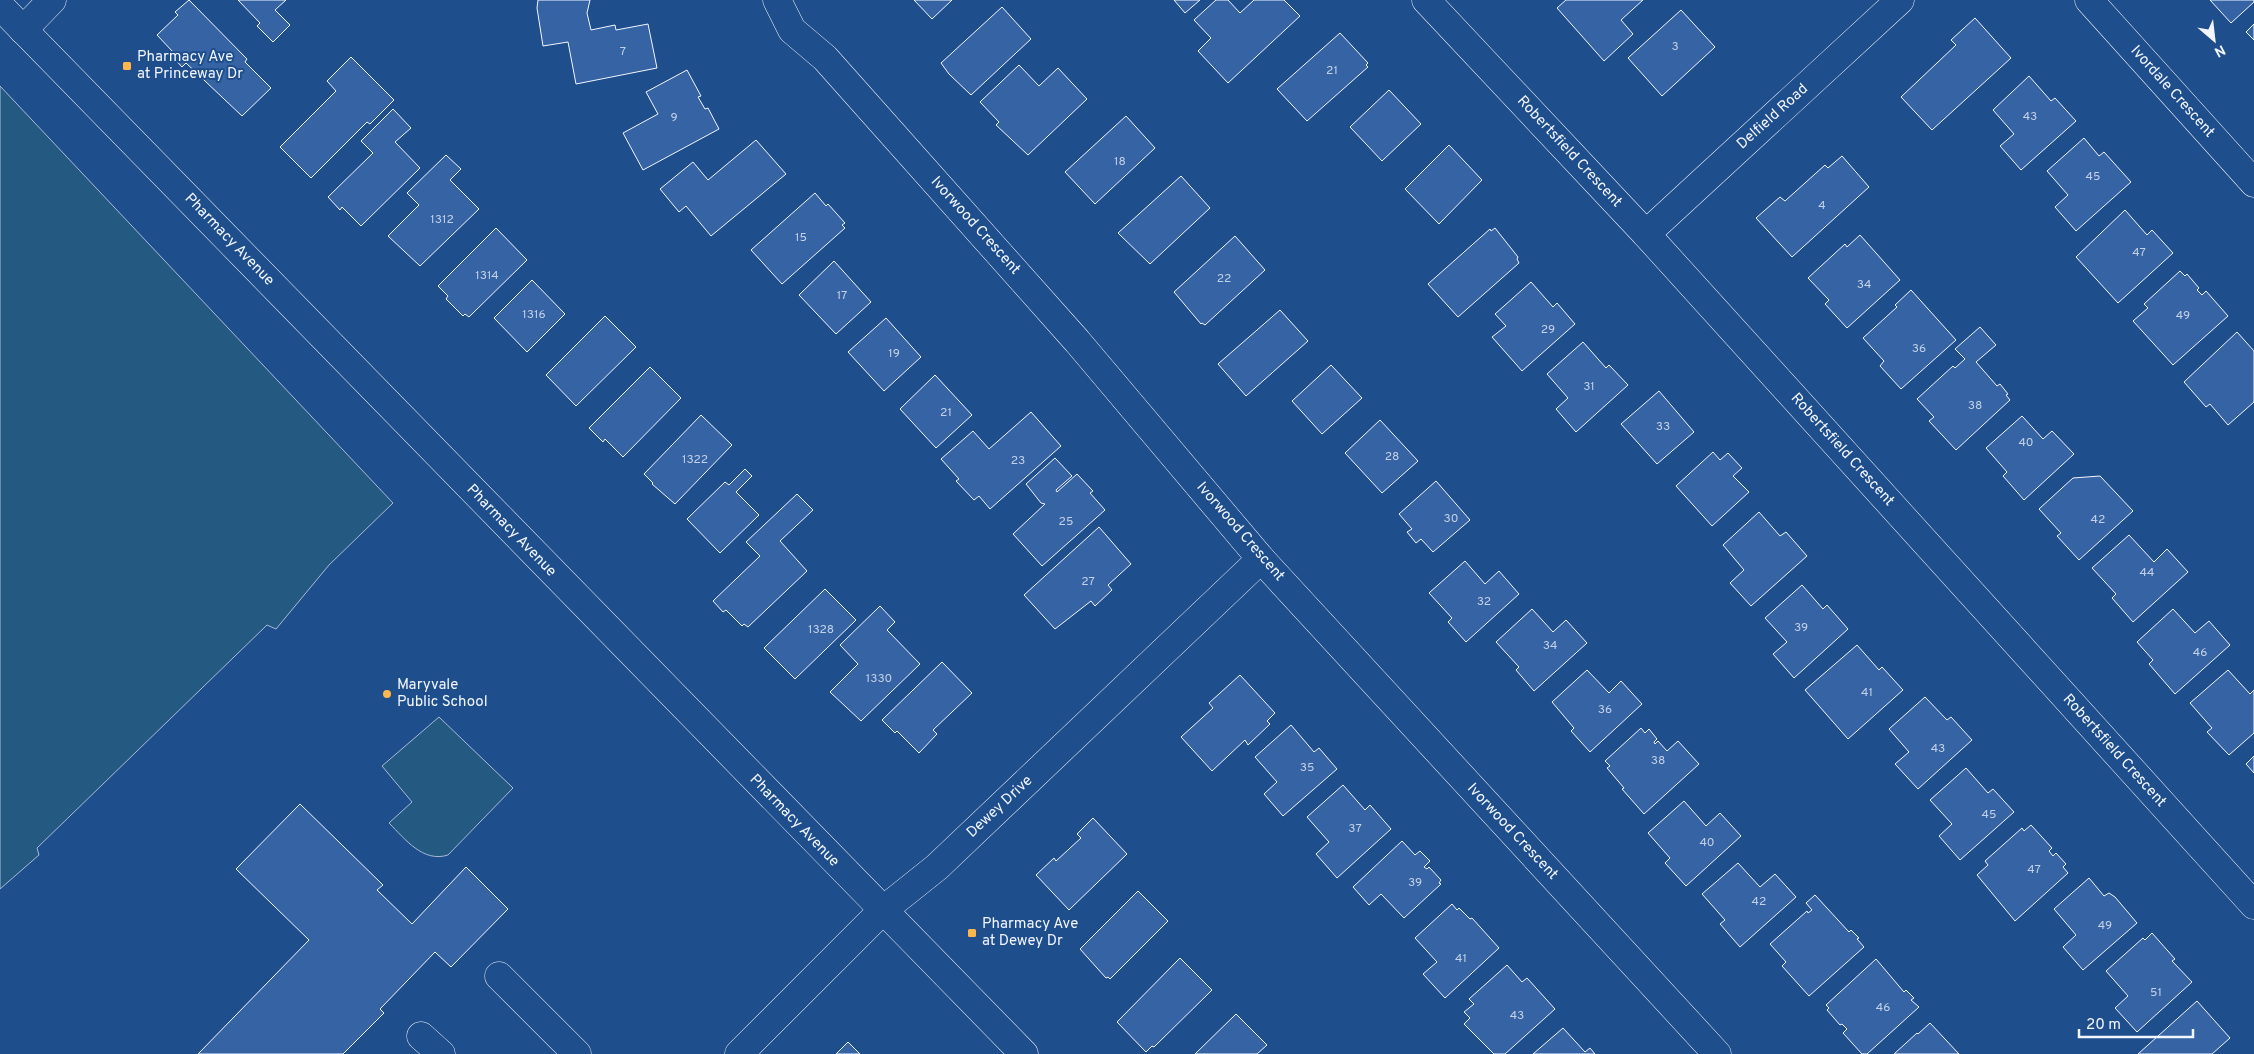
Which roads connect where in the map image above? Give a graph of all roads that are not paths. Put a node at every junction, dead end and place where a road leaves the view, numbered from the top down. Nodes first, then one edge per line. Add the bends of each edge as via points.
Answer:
1 (52, 0) edge
2 (777, 0) edge
3 (1426, 0) edge
4 (1900, 0) edge
5 (2089, 0) edge
6 (0, 6) edge
7 (23, 30) junction
8 (2254, 183) edge
9 (1646, 234) junction
10 (1261, 559) junction
11 (2254, 905) edge
12 (882, 911) junction
13 (499, 976) dead end
14 (421, 1036) dead end
15 (441, 1054) edge
16 (577, 1054) edge
17 (739, 1054) edge
18 (1024, 1054) edge
19 (1717, 1054) edge

1 - 7 street
2 - 10 street, Ivorwood Crescent via 792,30 826,58 1071,333
3 - 9 street, Robertsfield Crescent
4 - 9 street, Delfield Road
5 - 8 street, Ivordale Crescent
6 - 7 street, Pharmacy Avenue
7 - 12 street, Pharmacy Avenue
9 - 11 street, Robertsfield Crescent
10 - 12 street, Dewey Drive via 937,867
10 - 19 street, Ivorwood Crescent
12 - 17 street, Dewey Drive
12 - 18 street, Pharmacy Avenue
13 - 16 street
14 - 15 street

